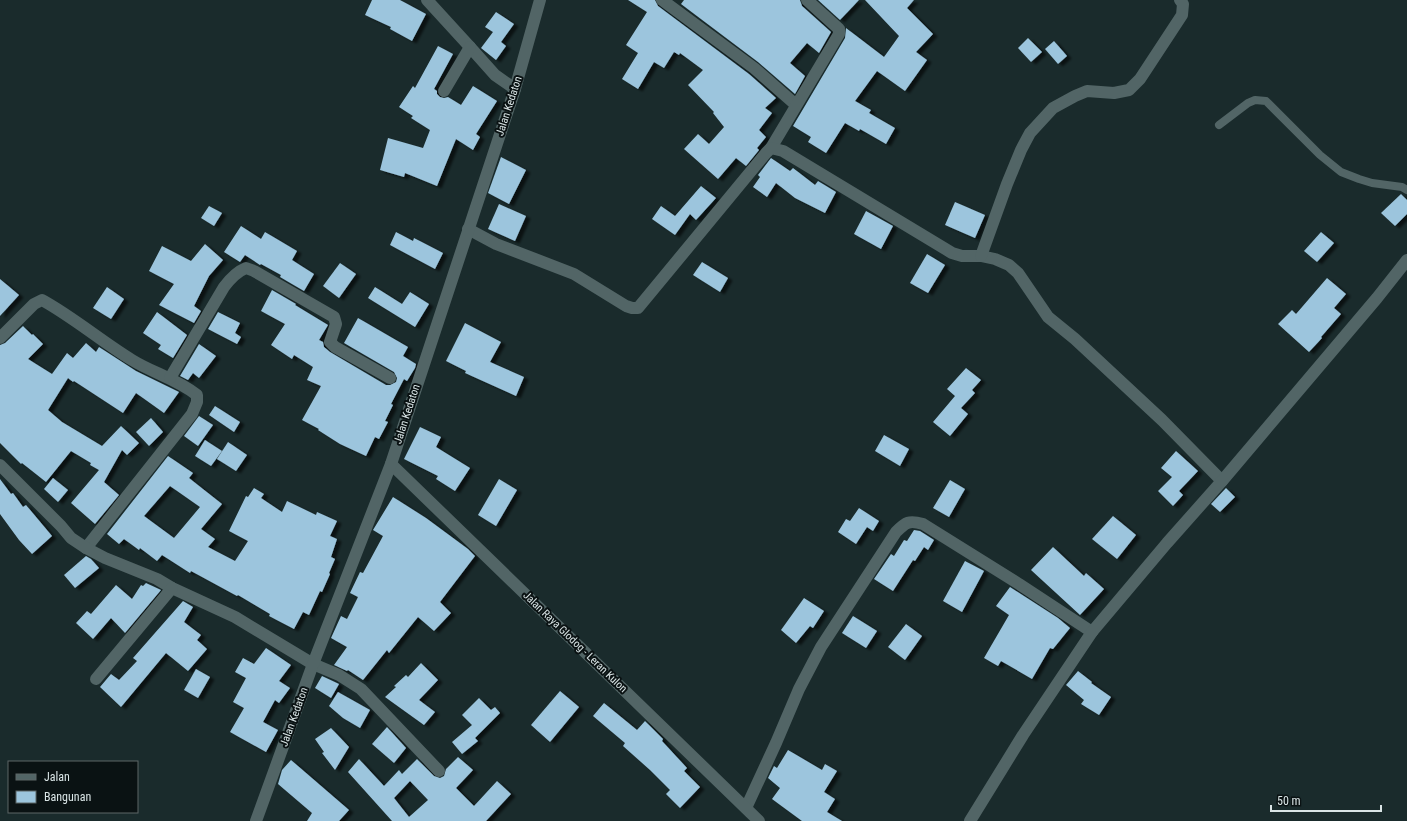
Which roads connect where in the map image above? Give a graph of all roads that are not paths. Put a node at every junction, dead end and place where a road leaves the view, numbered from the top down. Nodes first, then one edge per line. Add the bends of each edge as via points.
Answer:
1 (426, 0) edge
2 (540, 0) edge
3 (662, 0) edge
4 (807, 0) edge
5 (1180, 0) edge
6 (470, 47) junction
7 (514, 89) junction
8 (444, 91) dead end
9 (796, 105) junction
10 (1219, 125) dead end
11 (771, 148) junction
12 (1407, 190) edge
13 (468, 229) junction
14 (981, 256) junction
15 (1407, 260) edge
16 (0, 338) edge
17 (170, 378) junction
18 (390, 378) dead end
19 (391, 464) junction
20 (0, 465) edge
21 (1222, 481) junction
22 (86, 548) junction
23 (172, 588) junction
24 (1092, 632) junction
25 (313, 664) junction
26 (96, 679) dead end
27 (439, 770) dead end
28 (746, 808) junction
29 (256, 821) edge
30 (759, 821) edge
31 (970, 821) edge

1 - 6 street
2 - 7 street, Jalan Kedaton
3 - 9 street via 754,68
4 - 9 street via 838,29 839,34
5 - 14 street via 1183,4 1182,15 1140,78 1129,90 1114,93 1087,91 1075,96 1053,108 1030,133 1007,184
6 - 7 street via 495,75
6 - 8 street
7 - 13 street, Jalan Kedaton
9 - 11 street
10 - 12 lane via 1248,103 1255,100 1266,101 1320,155 1342,172 1372,183
11 - 13 street via 638,308 626,306 574,274 496,244
11 - 14 street via 783,150 952,253
13 - 19 street, Jalan Kedaton
14 - 21 street via 1009,265 1018,272 1048,317 1076,339 1162,420
15 - 21 street
16 - 17 street via 34,304 42,300 116,350
17 - 18 street via 230,278 246,268 334,317 336,324 330,342
17 - 22 street via 197,395 192,414
19 - 25 street, Jalan Kedaton
19 - 28 street, Jalan Raya Glodog - Leran Kulon
20 - 22 street via 71,538
21 - 24 street
22 - 23 street
23 - 25 street via 235,617
23 - 26 street
24 - 28 street via 922,524 912,521 903,525 821,647 799,689
24 - 31 street via 1023,735
25 - 27 street via 339,675 361,689
25 - 29 street, Jalan Kedaton
28 - 30 street, Jalan Raya Glodog - Leran Kulon

